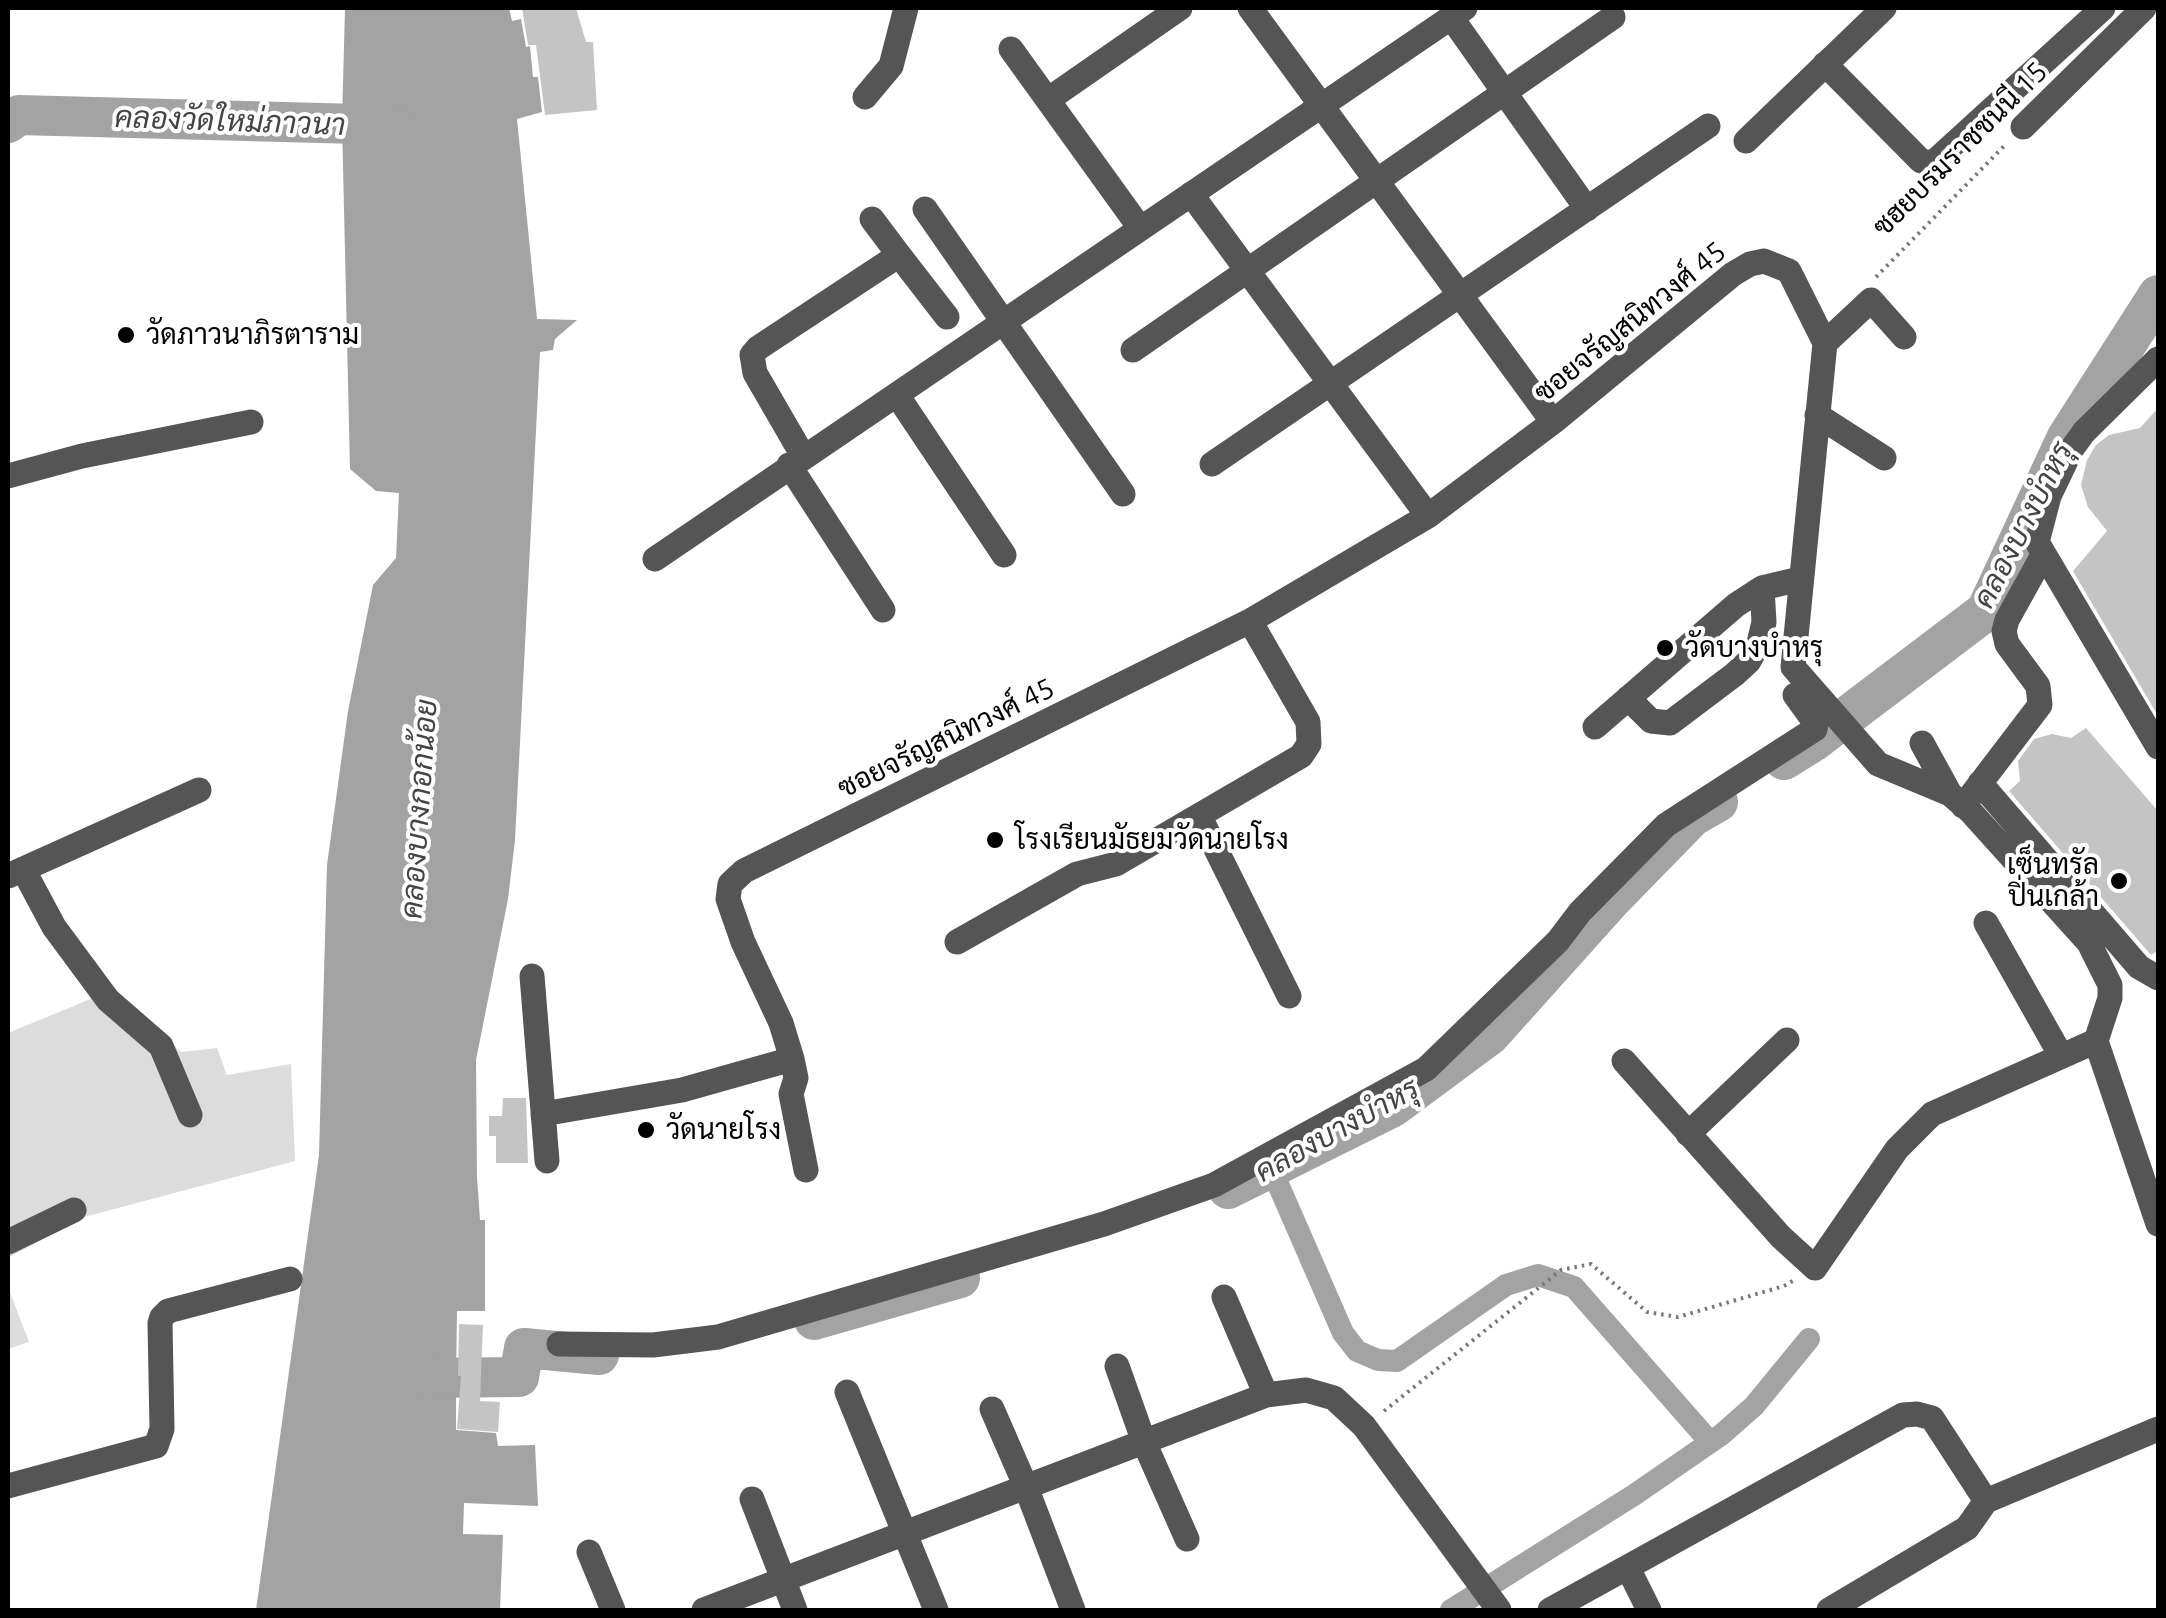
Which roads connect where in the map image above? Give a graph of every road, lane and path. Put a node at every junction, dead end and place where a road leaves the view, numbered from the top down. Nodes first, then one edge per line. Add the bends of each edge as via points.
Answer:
1 (906, 8) edge
2 (1180, 8) edge
3 (1250, 8) edge
4 (1884, 8) edge
5 (2103, 8) edge
6 (2144, 8) edge
7 (1458, 12) edge
8 (1613, 17) dead end
9 (1012, 49) dead end
10 (1825, 64) junction
11 (1504, 92) junction
12 (865, 96) dead end
13 (1049, 99) junction
14 (1323, 106) junction
15 (1708, 126) dead end
16 (2023, 127) joint
17 (1746, 141) dead end
18 (1378, 180) junction
19 (1192, 194) junction
20 (925, 209) dead end
21 (1588, 209) junction
22 (872, 218) dead end
23 (1140, 228) junction
24 (899, 255) junction
25 (1248, 270) junction
26 (1874, 279) dead end
27 (1460, 296) junction
28 (947, 317) dead end
29 (1002, 322) junction
30 (1904, 337) dead end
31 (1825, 343) junction
32 (1133, 350) dead end
33 (2158, 359) edge
34 (1330, 383) junction
35 (897, 395) junction
36 (1817, 414) junction
37 (252, 422) dead end
38 (1553, 422) junction
39 (1884, 458) dead end
40 (796, 461) junction
41 (1212, 464) dead end
42 (8, 476) edge
43 (1123, 494) dead end
44 (1428, 516) junction
45 (2043, 555) junction
46 (1004, 556) dead end
47 (654, 559) dead end
48 (1800, 580) junction
49 (1762, 588) junction
50 (884, 610) dead end
51 (1250, 621) junction
52 (1794, 670) junction
53 (1628, 698) junction
54 (1594, 727) dead end
55 (1922, 742) dead end
56 (2158, 747) edge
57 (1980, 783) junction
58 (199, 790) dead end
59 (1956, 800) junction
60 (1200, 817) junction
61 (15, 873) edge
62 (1986, 923) dead end
63 (957, 942) dead end
64 (532, 976) dead end
65 (2158, 978) edge
66 (1289, 996) dead end
67 (1788, 1040) dead end
68 (2096, 1040) junction
69 (2060, 1054) junction
70 (792, 1058) junction
71 (1624, 1061) dead end
72 (543, 1114) junction
73 (190, 1115) dead end
74 (1688, 1134) junction
75 (547, 1161) dead end
76 (806, 1170) dead end
77 (74, 1210) dead end
78 (2158, 1224) edge
79 (8, 1242) edge
80 (1815, 1268) junction
81 (290, 1279) dead end
82 (1224, 1297) dead end
83 (559, 1344) dead end
84 (1117, 1366) dead end
85 (846, 1392) dead end
86 (1266, 1395) junction
87 (992, 1409) dead end
88 (1364, 1426) junction
89 (2158, 1429) edge
90 (1144, 1442) junction
91 (8, 1486) edge
92 (1026, 1487) junction
93 (752, 1499) dead end
94 (1986, 1501) junction
95 (904, 1534) junction
96 (1187, 1539) dead end
97 (590, 1552) dead end
98 (1628, 1568) junction
99 (784, 1580) junction
100 (613, 1610) edge
101 (704, 1610) edge
102 (796, 1610) edge
103 (936, 1610) edge
104 (1073, 1610) edge
105 (1499, 1610) edge
106 (1550, 1610) edge
107 (1650, 1610) edge
108 (1829, 1610) edge

1 - 12 street via 891,66
2 - 13 street
3 - 14 street
4 - 10 street
5 - 10 street via 1933,163 1921,161
6 - 16 street, ซฮยบรมราชชนนี 15
7 - 11 street
7 - 14 street
8 - 11 street
9 - 13 street
10 - 17 street
11 - 18 street
11 - 21 street
13 - 23 street
14 - 18 street
14 - 19 street
15 - 21 street
16 - 26 path, ซฮยบรมราชชนนี 15
18 - 25 street
18 - 27 street
19 - 23 street
19 - 25 street
20 - 29 street
21 - 27 street
22 - 24 street
23 - 29 street
24 - 28 street
24 - 40 street via 752,354
25 - 32 street
25 - 34 street
27 - 34 street
27 - 38 street
29 - 35 street
29 - 43 street
30 - 31 street via 1871,300
31 - 36 street
31 - 38 street, ซอยจรัญสนิทวงศ์ 45 via 1789,271 1764,261 1750,264
33 - 45 street via 2071,450 2038,530
34 - 41 street
34 - 44 street
35 - 40 street
35 - 46 street
36 - 39 street
36 - 48 street
37 - 42 street
38 - 44 street, ซอยจรัญสนิทวงศ์ 45
40 - 47 street
40 - 50 street
44 - 51 street, ซอยจรัญสนิทวงศ์ 45
45 - 56 street
45 - 57 street via 2004,631 2038,686 2040,705
48 - 49 street
48 - 52 street
49 - 53 street
49 - 53 street via 1759,644 1735,674 1670,723 1651,721
51 - 60 street via 1302,709 1309,744 1301,756
51 - 70 street, ซอยจรัญสนิทวงศ์ 45 via 744,871 730,884 728,900
52 - 59 street via 1861,749 1887,769
52 - 83 street via 1789,679 1795,697 1815,729 1666,824 1426,1069 1306,1137 1214,1185 1104,1224 718,1338 653,1346
53 - 54 street
55 - 59 street
57 - 59 street
57 - 65 street via 2139,967
58 - 61 street
59 - 68 street via 2095,954 2110,986
60 - 63 street via 1116,864 1077,874
60 - 66 street
61 - 73 street via 108,1000 160,1046
62 - 69 street
64 - 72 street
67 - 74 street
68 - 69 street
68 - 78 street
69 - 80 street via 1932,1114 1898,1149
70 - 72 street via 682,1090
70 - 76 street via 791,1094
71 - 74 street
72 - 75 street
74 - 80 street
77 - 79 street
80 - 88 path via 1784,1286 1678,1317 1647,1312 1591,1264 1561,1270
81 - 91 street via 162,1317 162,1430 156,1446
82 - 86 street
84 - 90 street
85 - 95 street
86 - 88 street via 1322,1393
86 - 90 street
87 - 92 street
88 - 105 street
89 - 94 street
90 - 92 street
90 - 96 street
92 - 95 street
92 - 104 street
93 - 99 street
94 - 98 street via 1932,1418 1903,1415
94 - 108 street via 1967,1528
95 - 99 street
95 - 103 street
97 - 100 street
98 - 106 street
98 - 107 street
99 - 101 street
99 - 102 street

